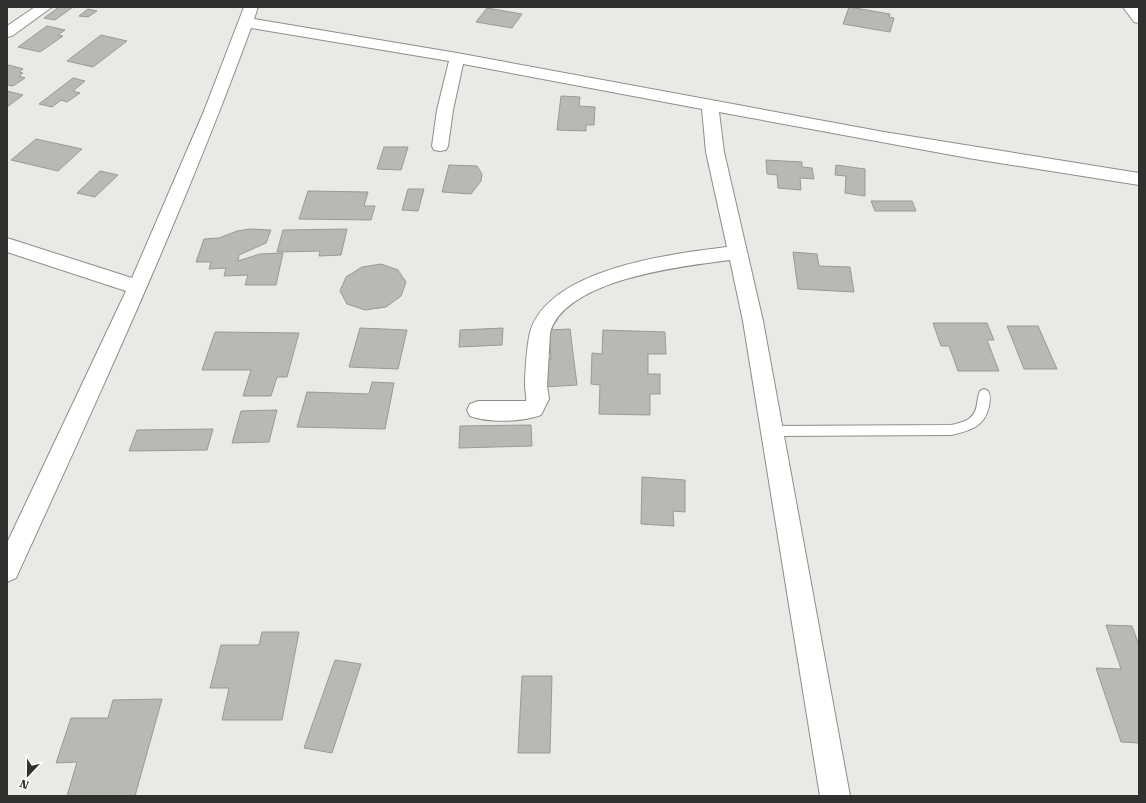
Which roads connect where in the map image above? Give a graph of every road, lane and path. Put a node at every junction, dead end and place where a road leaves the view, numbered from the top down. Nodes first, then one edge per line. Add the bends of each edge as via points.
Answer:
1 (45, 7) edge
2 (1130, 7) edge
3 (247, 14) edge
4 (1139, 19) edge
5 (7, 32) edge
6 (457, 58) junction
7 (710, 107) junction
8 (440, 146) dead end
9 (1139, 179) edge
10 (7, 245) edge
11 (737, 252) junction
12 (138, 287) junction
13 (984, 394) dead end
14 (478, 410) dead end
15 (772, 431) junction
16 (7, 570) edge
17 (835, 796) edge

1 - 5 street
2 - 4 street
3 - 6 street
3 - 12 street via 212,111
6 - 7 street
6 - 8 street
7 - 9 street
7 - 11 street via 715,152
10 - 12 street
11 - 14 street via 664,262 620,274 576,291 551,311 539,334 535,390 538,399 533,409
11 - 15 street via 753,321
12 - 16 street
13 - 15 lane via 983,410 979,420 951,430
15 - 17 street

